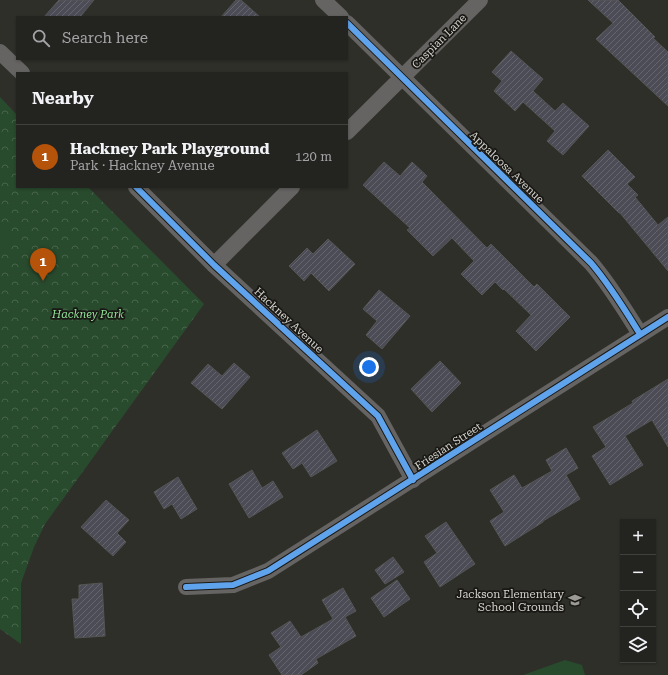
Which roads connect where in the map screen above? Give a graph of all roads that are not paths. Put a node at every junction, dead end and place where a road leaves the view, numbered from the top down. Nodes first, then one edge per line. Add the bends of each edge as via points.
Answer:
1 (323, 0) edge
2 (480, 0) edge
3 (339, 16) edge
4 (348, 24) edge
5 (0, 52) edge
6 (21, 72) edge
7 (402, 78) junction
8 (348, 131) edge
9 (137, 188) edge
10 (291, 188) edge
11 (214, 265) junction
12 (668, 317) edge
13 (640, 334) junction
14 (413, 480) junction
15 (186, 587) dead end

1 - 3 street
2 - 7 street, Caspian Lane
4 - 7 street, Appaloosa Avenue
5 - 6 street
7 - 8 street, Caspian Lane
7 - 13 street, Appaloosa Avenue via 591,263
9 - 11 street, Hackney Avenue
10 - 11 street
11 - 14 street, Hackney Avenue via 378,416
12 - 13 street, Friesian Street
13 - 14 street, Friesian Street
14 - 15 street, Friesian Street via 268,571 233,585

